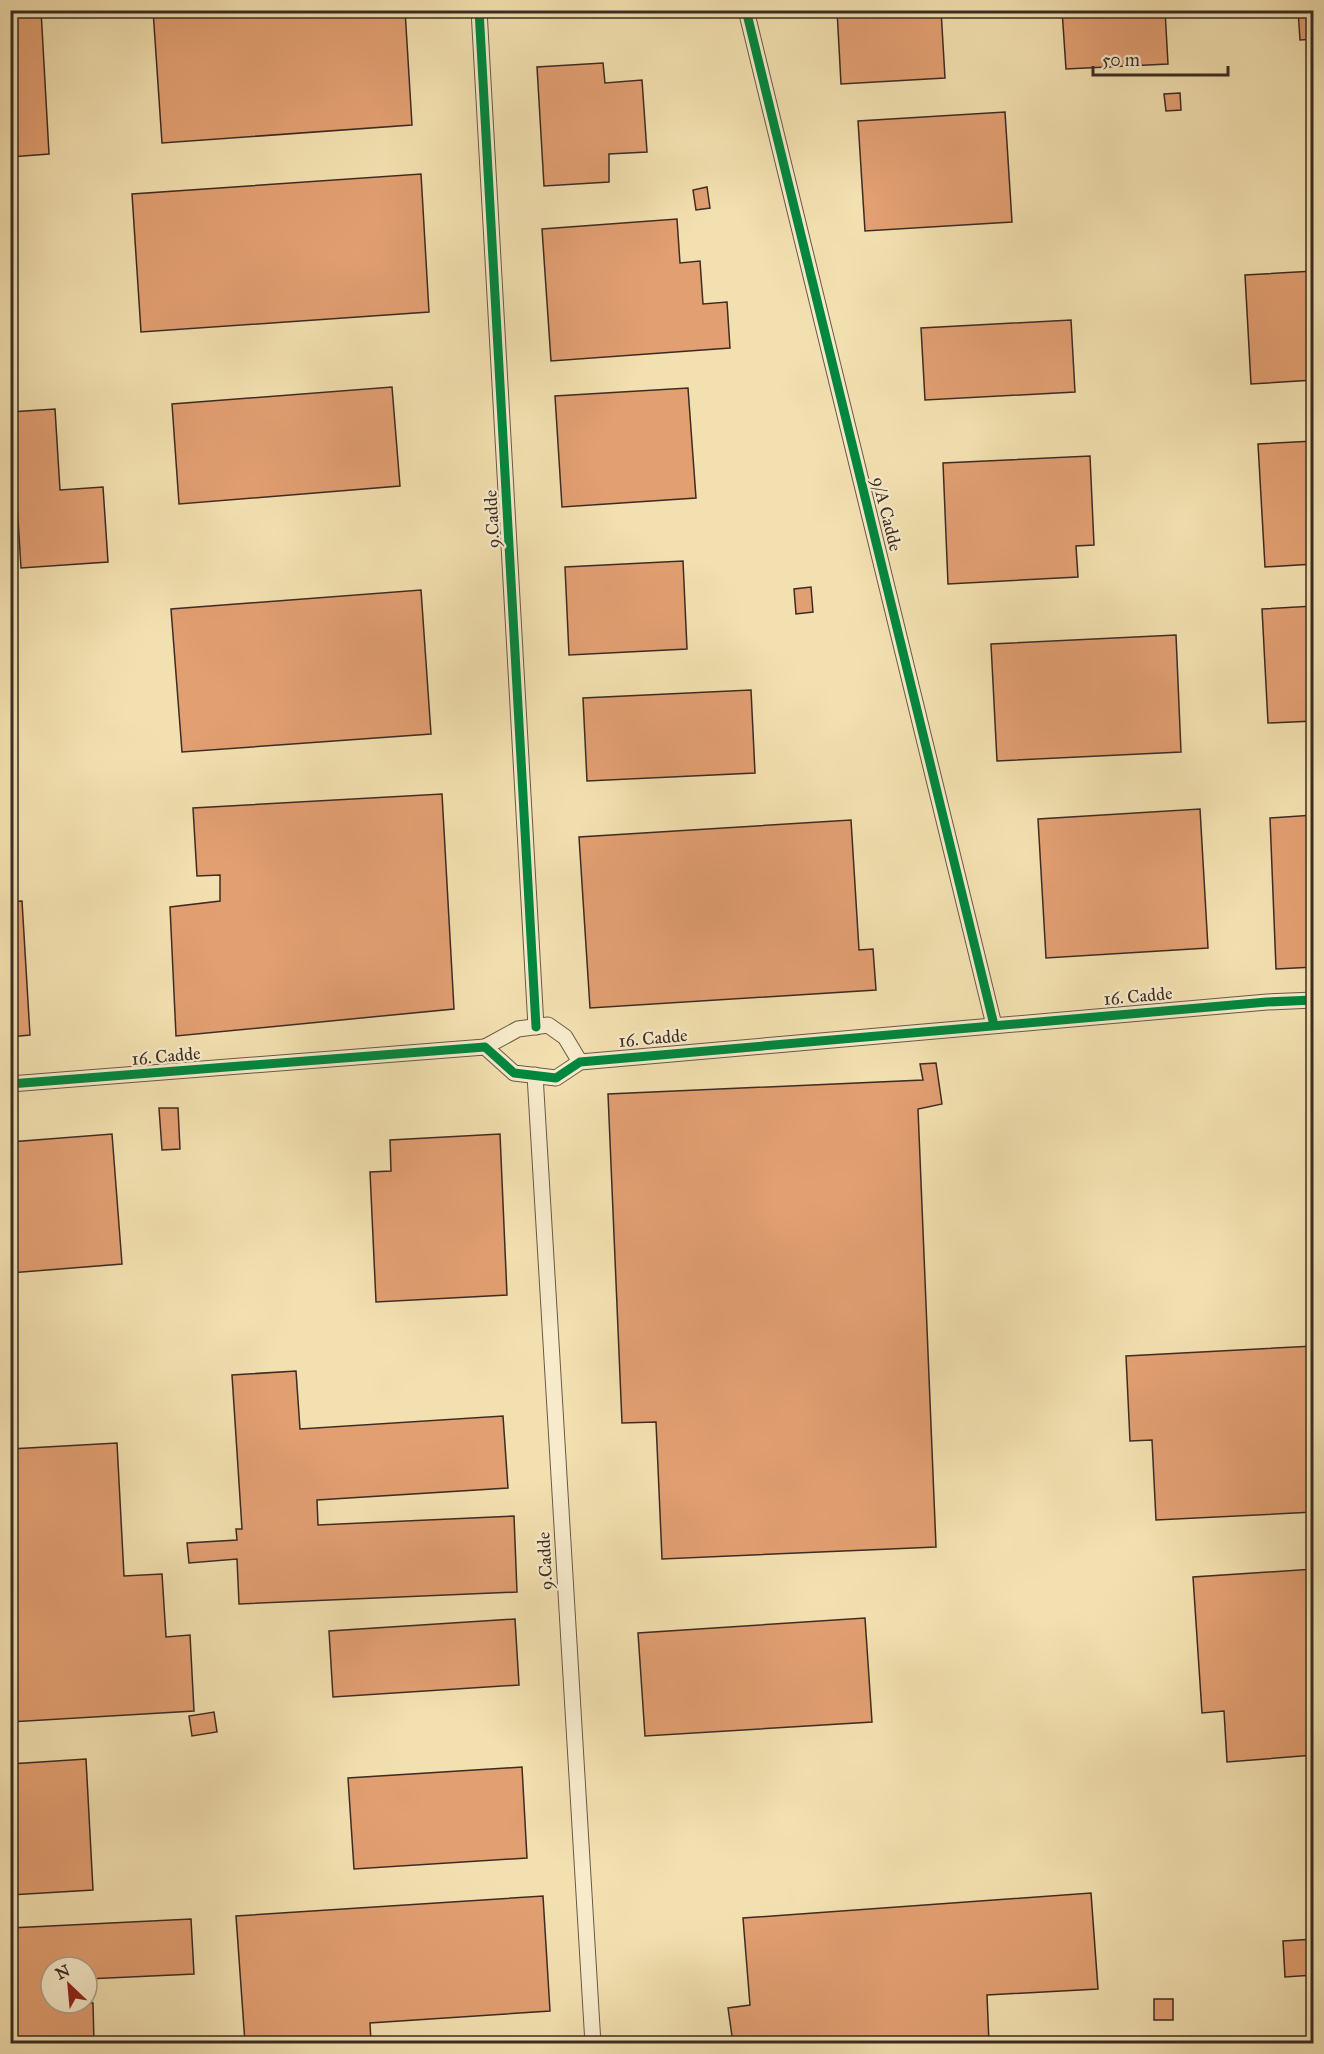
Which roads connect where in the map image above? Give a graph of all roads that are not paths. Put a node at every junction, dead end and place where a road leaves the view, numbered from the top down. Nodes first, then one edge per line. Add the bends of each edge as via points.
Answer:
1 (479, 10) edge
2 (746, 10) edge
3 (1314, 1000) edge
4 (994, 1025) junction
5 (536, 1027) junction
6 (485, 1047) junction
7 (580, 1062) junction
8 (535, 1075) junction
9 (10, 1084) edge
10 (593, 2043) edge

1 - 5 street, 9.Cadde
2 - 4 street, 9/A Cadde
3 - 4 street, 16. Cadde
4 - 7 street, 16. Cadde
5 - 6 street via 518,1029
5 - 7 street via 548,1025 565,1037
6 - 8 street, 16. Cadde via 514,1073
6 - 9 street, 16. Cadde
7 - 8 street, 16. Cadde via 556,1078
8 - 10 street, 9.Cadde

